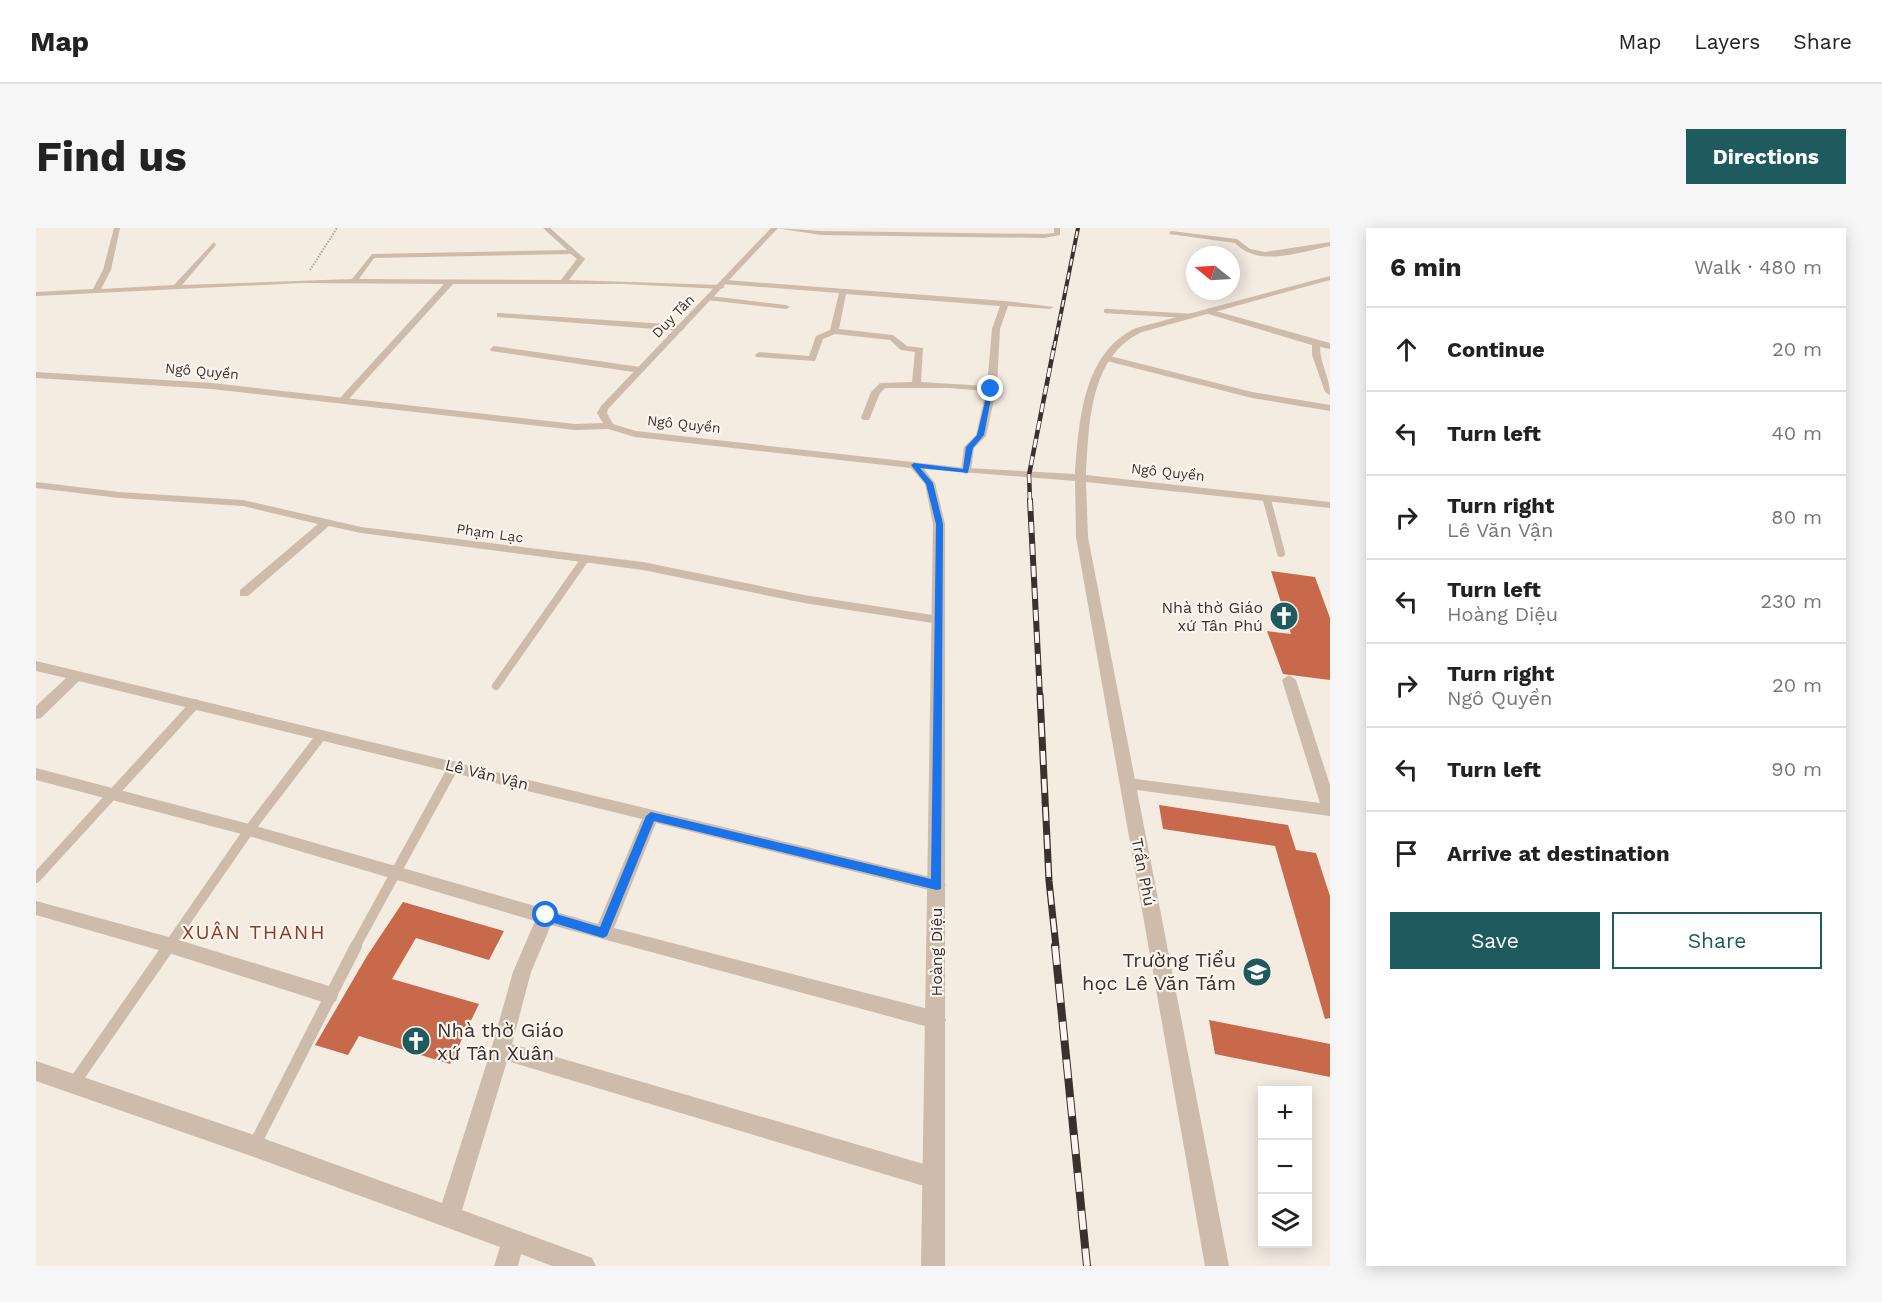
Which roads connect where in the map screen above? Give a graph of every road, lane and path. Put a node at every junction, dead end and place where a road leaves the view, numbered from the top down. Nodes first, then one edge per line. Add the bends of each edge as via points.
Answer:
1 (117, 228) edge
2 (337, 228) edge
3 (546, 228) edge
4 (777, 228) edge
5 (1057, 228) edge
6 (821, 232) junction
7 (1171, 233) dead end
8 (885, 238) dead end
9 (214, 244) dead end
10 (1330, 244) edge
11 (576, 252) junction
12 (1330, 278) edge
13 (303, 281) junction
14 (354, 281) junction
15 (451, 281) junction
16 (564, 281) junction
17 (723, 284) junction
18 (176, 287) junction
19 (96, 290) junction
20 (843, 291) junction
21 (36, 294) edge
22 (710, 298) junction
23 (1005, 303) junction
24 (786, 307) dead end
25 (1050, 307) dead end
26 (1107, 311) dead end
27 (1208, 311) junction
28 (500, 315) dead end
29 (1191, 316) junction
30 (681, 328) junction
31 (834, 331) junction
32 (1316, 344) junction
33 (1330, 345) edge
34 (494, 350) dead end
35 (759, 355) dead end
36 (1106, 358) junction
37 (1319, 366) junction
38 (1330, 368) edge
39 (640, 370) junction
40 (36, 375) edge
41 (916, 384) junction
42 (991, 389) junction
43 (1330, 392) edge
44 (343, 400) junction
45 (1330, 408) edge
46 (866, 418) dead end
47 (609, 426) junction
48 (914, 465) junction
49 (966, 471) junction
50 (1081, 478) junction
51 (36, 485) edge
52 (1266, 498) junction
53 (1330, 505) edge
54 (328, 521) junction
55 (1281, 553) dead end
56 (585, 559) junction
57 (244, 593) dead end
58 (939, 620) junction
59 (36, 666) edge
60 (77, 675) junction
61 (1289, 680) dead end
62 (496, 686) dead end
63 (195, 704) junction
64 (36, 714) edge
65 (321, 736) junction
66 (454, 766) junction
67 (36, 774) edge
68 (1128, 784) junction
69 (112, 795) junction
70 (651, 816) junction
71 (249, 830) junction
72 (397, 873) junction
73 (36, 878) edge
74 (937, 885) junction
75 (36, 908) edge
76 (546, 915) junction
77 (603, 933) junction
78 (169, 945) junction
79 (329, 995) junction
80 (936, 1020) junction
81 (501, 1050) junction
82 (36, 1071) edge
83 (74, 1083) junction
84 (254, 1146) junction
85 (934, 1178) junction
86 (448, 1218) junction
87 (513, 1242) junction
88 (506, 1266) edge
89 (584, 1266) edge
90 (933, 1266) edge
91 (1217, 1266) edge

1 - 19 street via 107,270
2 - 13 path
3 - 11 street
4 - 6 street
4 - 17 street, Duy Tân
5 - 6 street via 1057,235 1051,236
6 - 8 street via 831,237
7 - 10 street via 1237,241 1252,252 1273,253
9 - 18 street
11 - 14 street via 372,256
11 - 16 street via 581,263
12 - 27 street, Trần Phú
13 - 14 street
13 - 18 street
14 - 15 street
15 - 16 street
15 - 44 street
16 - 17 street
17 - 20 street
17 - 22 street, Duy Tân
18 - 19 street
19 - 21 street
20 - 23 street
20 - 31 street
22 - 24 street
22 - 30 street, Duy Tân
23 - 25 street
23 - 42 street via 996,329
26 - 29 lane
27 - 29 street, Trần Phú
27 - 32 street
28 - 30 street
29 - 36 street, Trần Phú via 1133,332
30 - 39 street, Duy Tân
31 - 35 street via 819,338 812,359
31 - 41 street via 893,338 904,348 920,350
32 - 33 street
32 - 37 street
34 - 39 street
36 - 45 street via 1252,395
36 - 50 street, Trần Phú via 1092,388
37 - 38 street
37 - 43 street
39 - 47 street, Duy Tân via 604,408 602,413
40 - 44 street, Ngô Quyền
41 - 42 street
41 - 46 street via 883,385 876,392
42 - 49 street via 981,435 969,447
44 - 47 street, Ngô Quyền via 575,427
47 - 48 street, Ngô Quyền via 635,434
48 - 49 street, Ngô Quyền
48 - 58 street, Hoàng Diệu via 930,483 937,507
49 - 50 street, Ngô Quyền
50 - 52 street, Ngô Quyền
50 - 68 street, Trần Phú via 1078,498 1082,537
51 - 54 street, Phạm Lạc via 243,504
52 - 53 street, Ngô Quyền
52 - 55 lane
54 - 56 street, Phạm Lạc via 361,530
54 - 57 street
56 - 58 street, Phạm Lạc
56 - 62 lane
58 - 74 street, Hoàng Diệu
59 - 60 street, Lê Văn Vận
60 - 63 street, Lê Văn Vận
60 - 64 street
61 - 68 street via 1330,810
63 - 65 street, Lê Văn Vận
63 - 69 lane
65 - 66 street, Lê Văn Vận
65 - 71 lane
66 - 70 street, Lê Văn Vận
66 - 72 lane
67 - 69 street
68 - 91 street, Trần Phú
69 - 71 street
69 - 73 lane
70 - 74 street, Lê Văn Vận
70 - 77 street
71 - 72 street
71 - 78 lane
72 - 76 street
72 - 79 lane
74 - 80 street, Hoàng Diệu
75 - 78 street
76 - 77 street
76 - 81 street via 522,972
77 - 80 street
78 - 79 street
78 - 83 lane
79 - 84 lane
80 - 85 street, Hoàng Diệu
81 - 85 street
81 - 86 street
82 - 83 street
83 - 84 street
84 - 86 street
85 - 90 street, Hoàng Diệu
86 - 87 street
87 - 88 street
87 - 89 street

